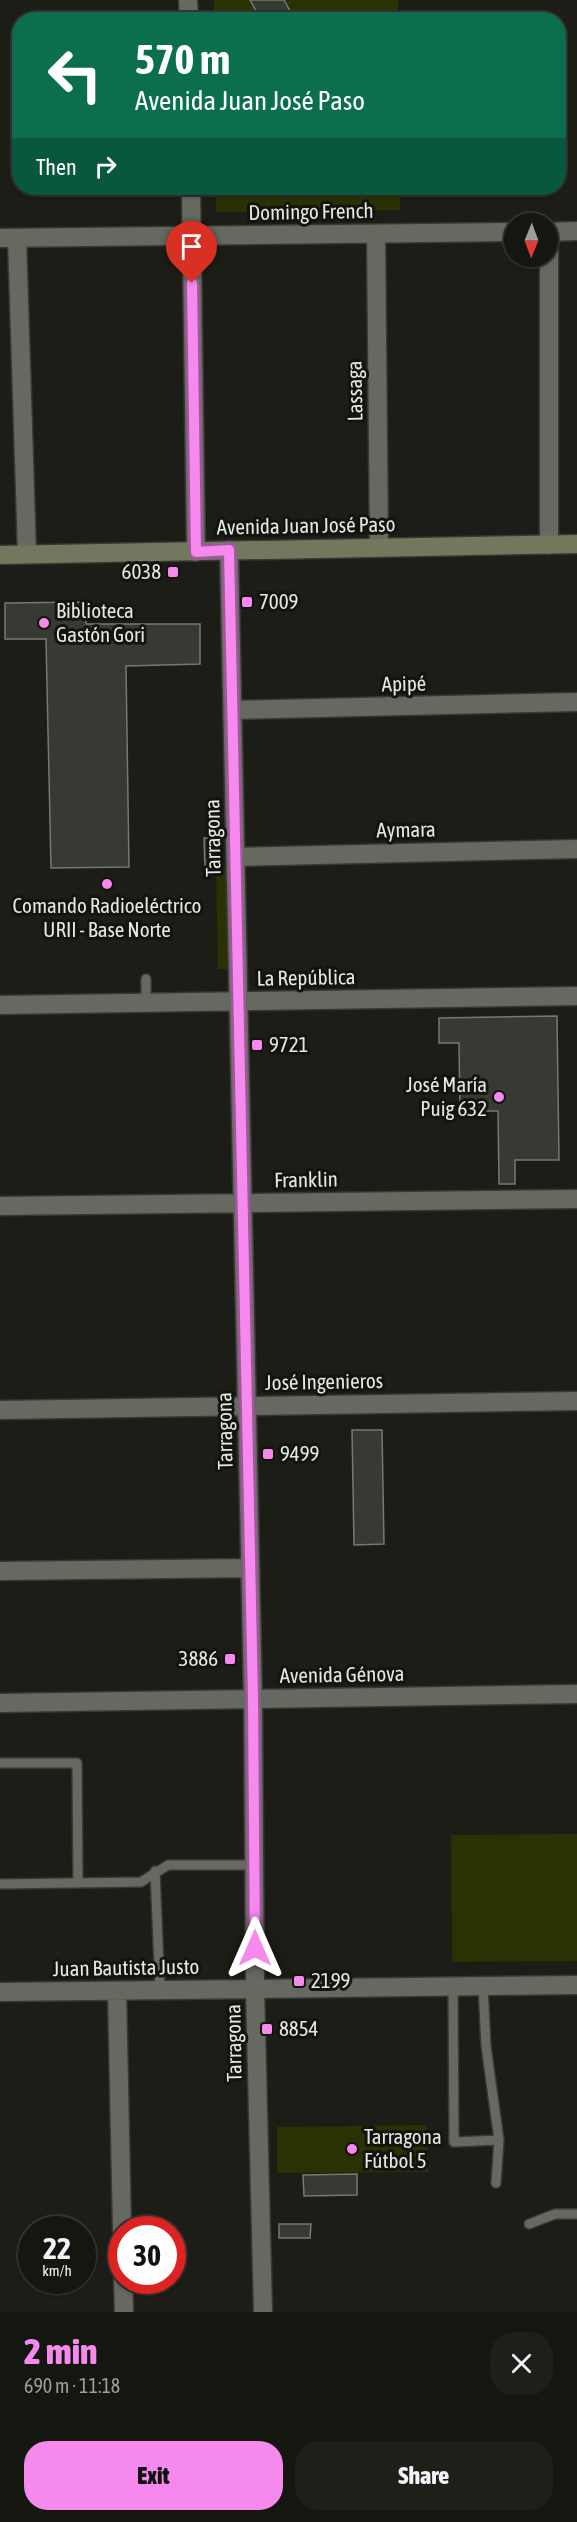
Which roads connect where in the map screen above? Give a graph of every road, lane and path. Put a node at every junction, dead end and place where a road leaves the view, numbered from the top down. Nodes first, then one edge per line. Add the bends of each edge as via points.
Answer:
1 (191, 195) edge
2 (577, 231) edge
3 (504, 232) edge
4 (558, 232) edge
5 (376, 234) junction
6 (192, 236) junction
7 (9, 238) edge
8 (548, 267) edge
9 (549, 544) junction
10 (577, 544) edge
11 (379, 547) junction
12 (229, 550) junction
13 (196, 552) junction
14 (27, 554) junction
15 (0, 555) edge
16 (577, 702) edge
17 (233, 710) junction
18 (577, 849) edge
19 (236, 856) junction
20 (146, 979) dead end
21 (577, 996) edge
22 (238, 1002) junction
23 (146, 1003) junction
24 (0, 1005) edge
25 (577, 1199) edge
26 (243, 1203) junction
27 (0, 1206) edge
28 (577, 1401) edge
29 (247, 1406) junction
30 (0, 1410) edge
31 (250, 1568) junction
32 (0, 1571) edge
33 (577, 1694) edge
34 (253, 1699) junction
35 (0, 1703) edge
36 (0, 1763) edge
37 (254, 1865) junction
38 (155, 1871) junction
39 (78, 1883) junction
40 (0, 1884) edge
41 (577, 1985) edge
42 (453, 1986) junction
43 (483, 1986) junction
44 (255, 1989) junction
45 (160, 1990) junction
46 (117, 1991) junction
47 (0, 1992) edge
48 (500, 2140) junction
49 (496, 2183) dead end
50 (577, 2214) edge
51 (122, 2216) edge
52 (529, 2224) dead end
53 (123, 2294) edge
54 (124, 2312) edge
55 (263, 2312) edge

1 - 6 street
2 - 4 street
3 - 5 street, Domingo French
5 - 6 street, Domingo French
5 - 11 street, Lassaga
6 - 7 street, Domingo French
6 - 13 street
7 - 14 street
8 - 9 street
9 - 10 main road, Avenida Juan José Paso
9 - 11 main road, Avenida Juan José Paso
11 - 12 main road, Avenida Juan José Paso
12 - 13 main road, Avenida Juan José Paso
12 - 17 street, Tarragona
13 - 14 main road, Avenida Juan José Paso
14 - 15 main road, Avenida Juan José Paso
16 - 17 street, Apipé
17 - 19 street, Tarragona
18 - 19 street, Aymara
19 - 22 street, Tarragona
20 - 23 lane
21 - 22 street, La República
22 - 23 street, La República
22 - 26 street, Tarragona
23 - 24 street, La República
25 - 26 street, Franklin
26 - 27 street, Franklin
26 - 29 street, Tarragona
28 - 29 street, José Ingenieros
29 - 30 street, José Ingenieros
29 - 31 street, Tarragona
31 - 32 street
31 - 34 street, Tarragona
33 - 34 street, Avenida Génova
34 - 35 street, Avenida Génova
34 - 37 street, Tarragona
36 - 39 lane via 78,1763
37 - 38 lane via 168,1865
37 - 44 street, Tarragona
38 - 39 lane via 141,1882
38 - 45 lane
39 - 40 lane
41 - 43 street, Juan Bautista Justo
42 - 43 street, Juan Bautista Justo
42 - 44 street, Juan Bautista Justo
42 - 48 lane via 454,2142
43 - 48 lane via 486,2046
44 - 45 street, Juan Bautista Justo
44 - 55 street, Tarragona
45 - 46 street, Juan Bautista Justo
46 - 47 street, Juan Bautista Justo
46 - 51 street
48 - 49 lane
50 - 52 lane via 555,2214
53 - 54 street

